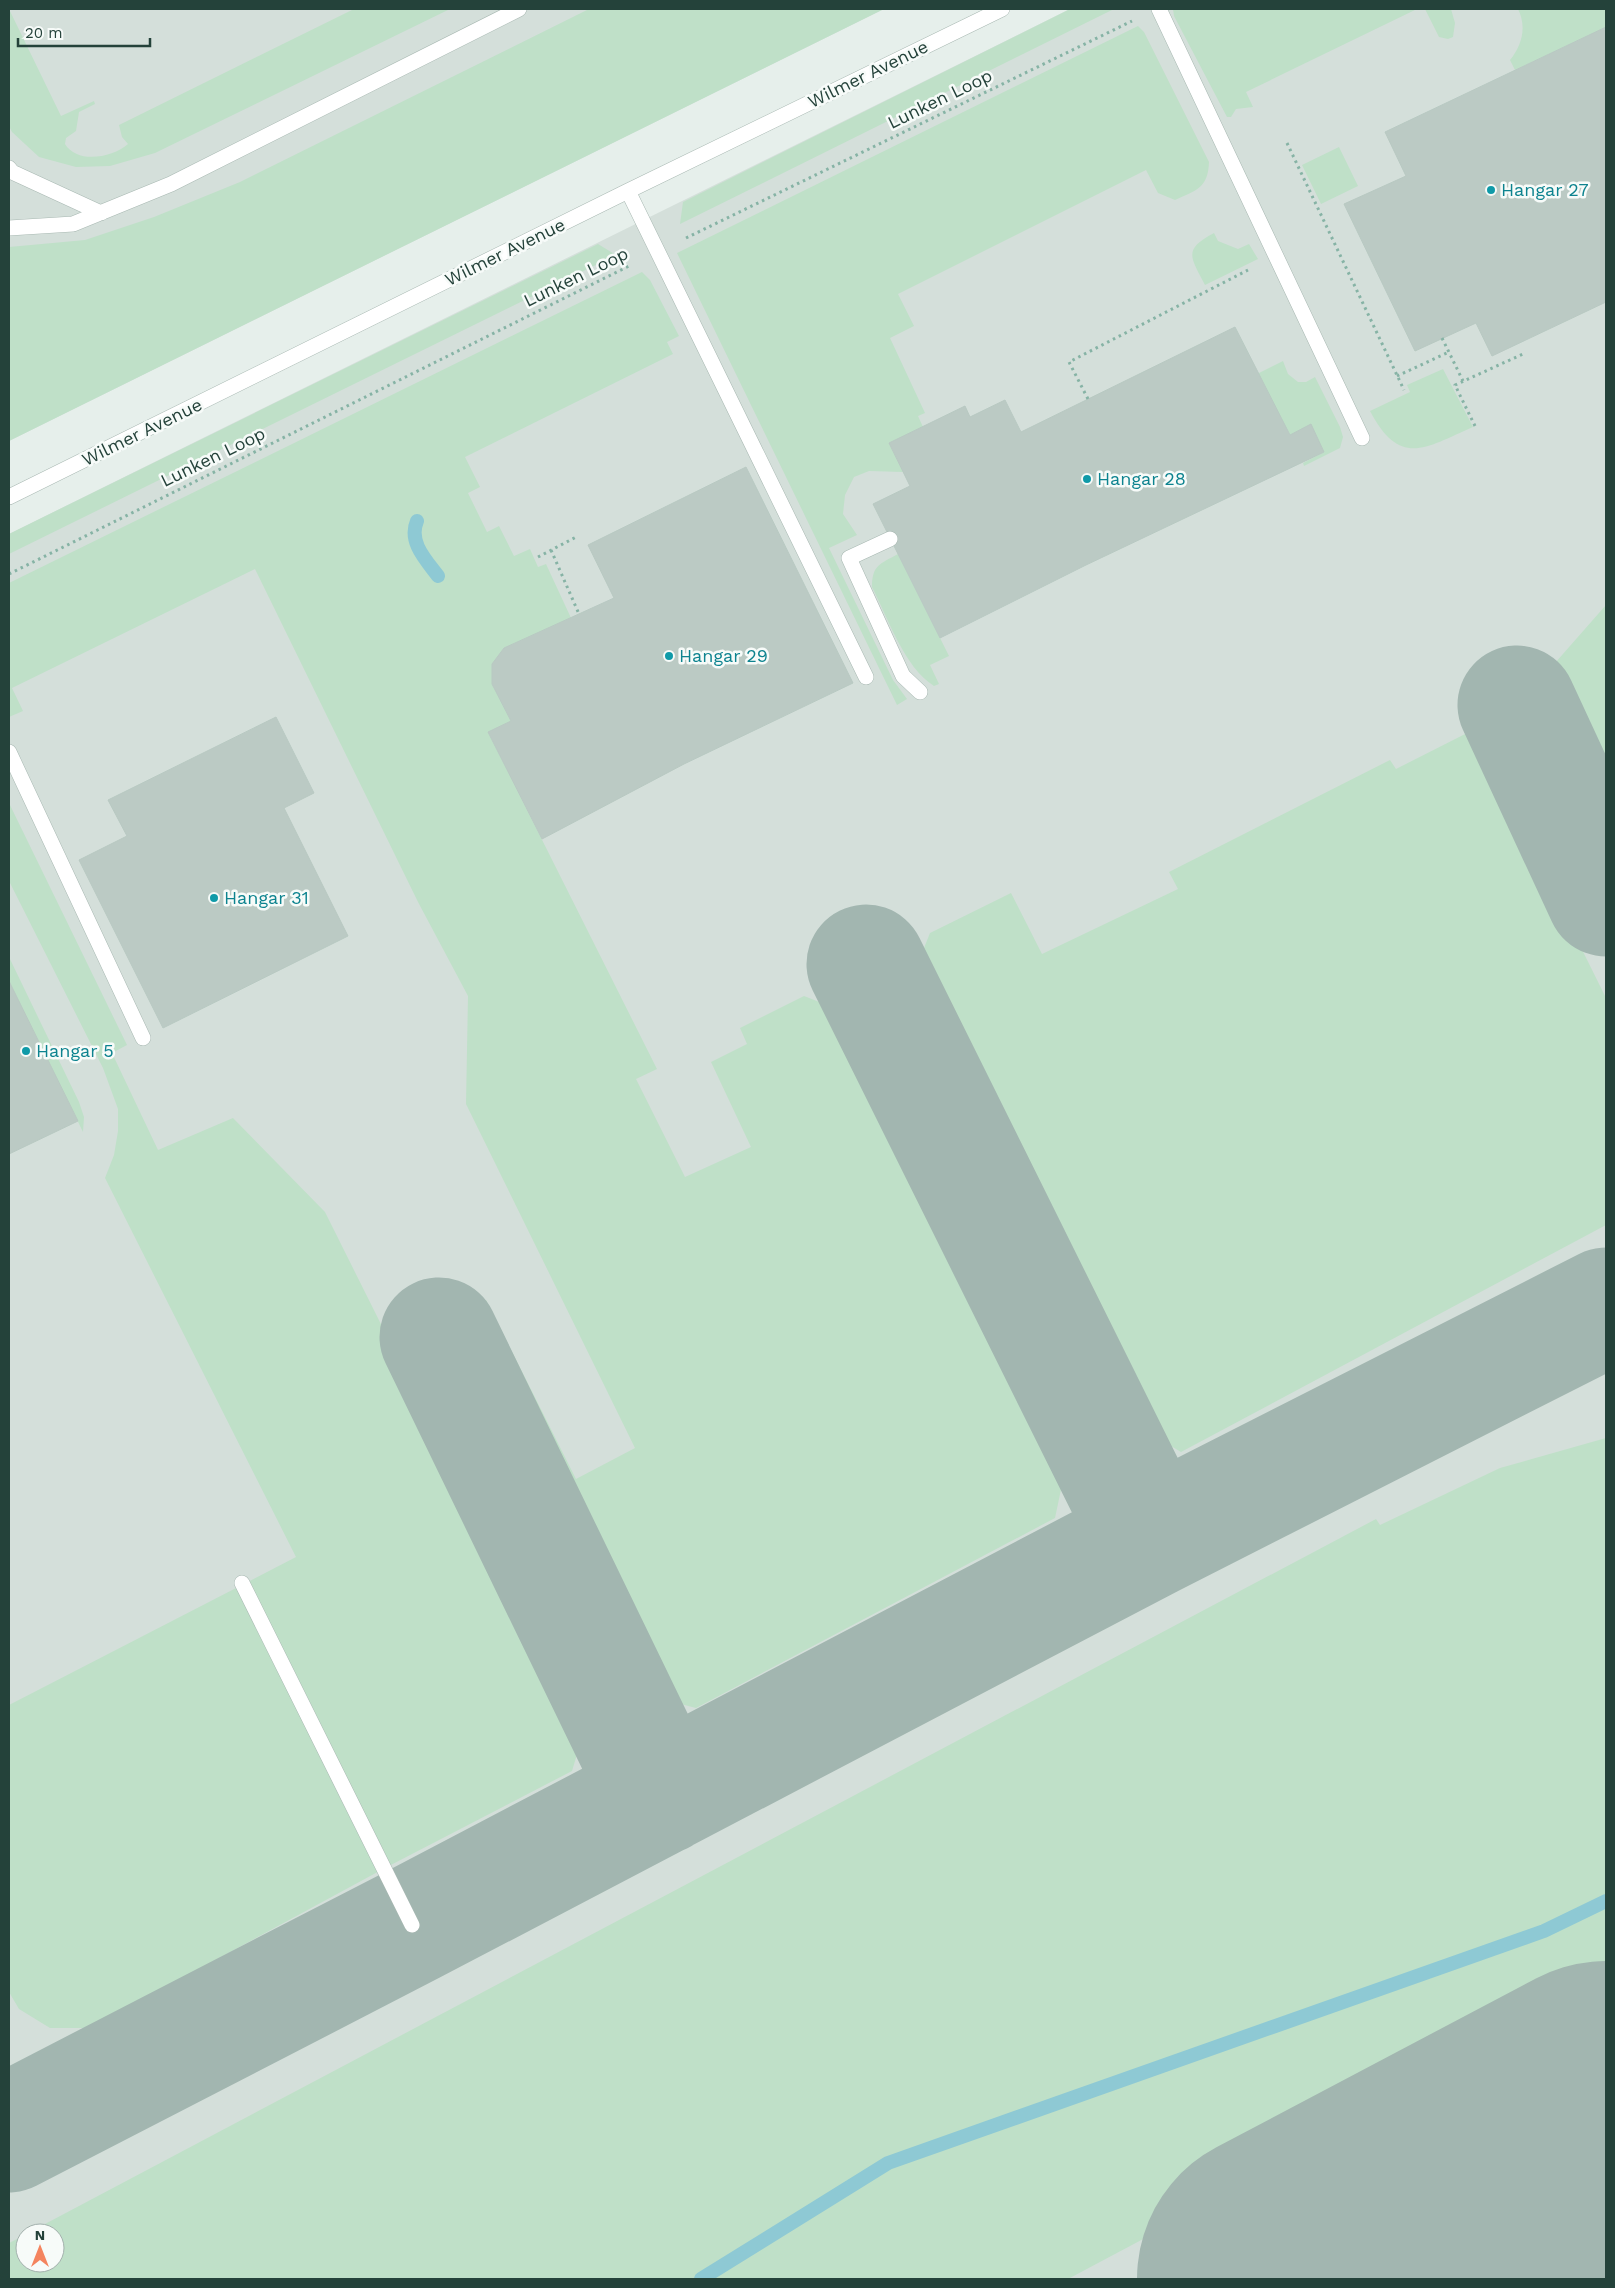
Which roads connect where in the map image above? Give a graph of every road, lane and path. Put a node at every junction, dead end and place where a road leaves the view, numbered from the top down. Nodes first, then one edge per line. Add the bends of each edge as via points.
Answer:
1 (519, 9) edge
2 (1002, 9) edge
3 (1159, 9) edge
4 (1139, 17) dead end
5 (1287, 143) dead end
6 (9, 168) edge
7 (628, 191) junction
8 (100, 213) junction
9 (9, 228) edge
10 (658, 252) junction
11 (1275, 256) junction
12 (1442, 338) dead end
13 (1449, 352) junction
14 (1523, 354) dead end
15 (1397, 376) junction
16 (1463, 381) junction
17 (1404, 390) dead end
18 (1088, 399) dead end
19 (1476, 426) dead end
20 (1362, 438) dead end
21 (9, 498) edge
22 (578, 536) dead end
23 (890, 539) dead end
24 (551, 550) junction
25 (538, 557) dead end
26 (9, 574) edge
27 (579, 614) dead end
28 (866, 677) dead end
29 (920, 692) dead end
30 (9, 752) edge
31 (143, 1038) dead end
32 (242, 1583) dead end
33 (412, 1925) dead end

1 - 8 street via 172,184
2 - 7 street, Wilmer Avenue
3 - 11 street
4 - 10 path, Lunken Loop
5 - 15 path
6 - 8 street
7 - 10 street
7 - 21 street, Wilmer Avenue
8 - 9 street via 73,224
10 - 26 path, Lunken Loop
10 - 28 street
11 - 18 path via 1069,362
11 - 20 street
12 - 13 path
13 - 15 path
13 - 16 path
14 - 16 path
15 - 17 path
16 - 19 path via 1456,385
22 - 24 path
23 - 29 street via 849,558 903,676
24 - 25 path
24 - 27 path
30 - 31 street
32 - 33 street

